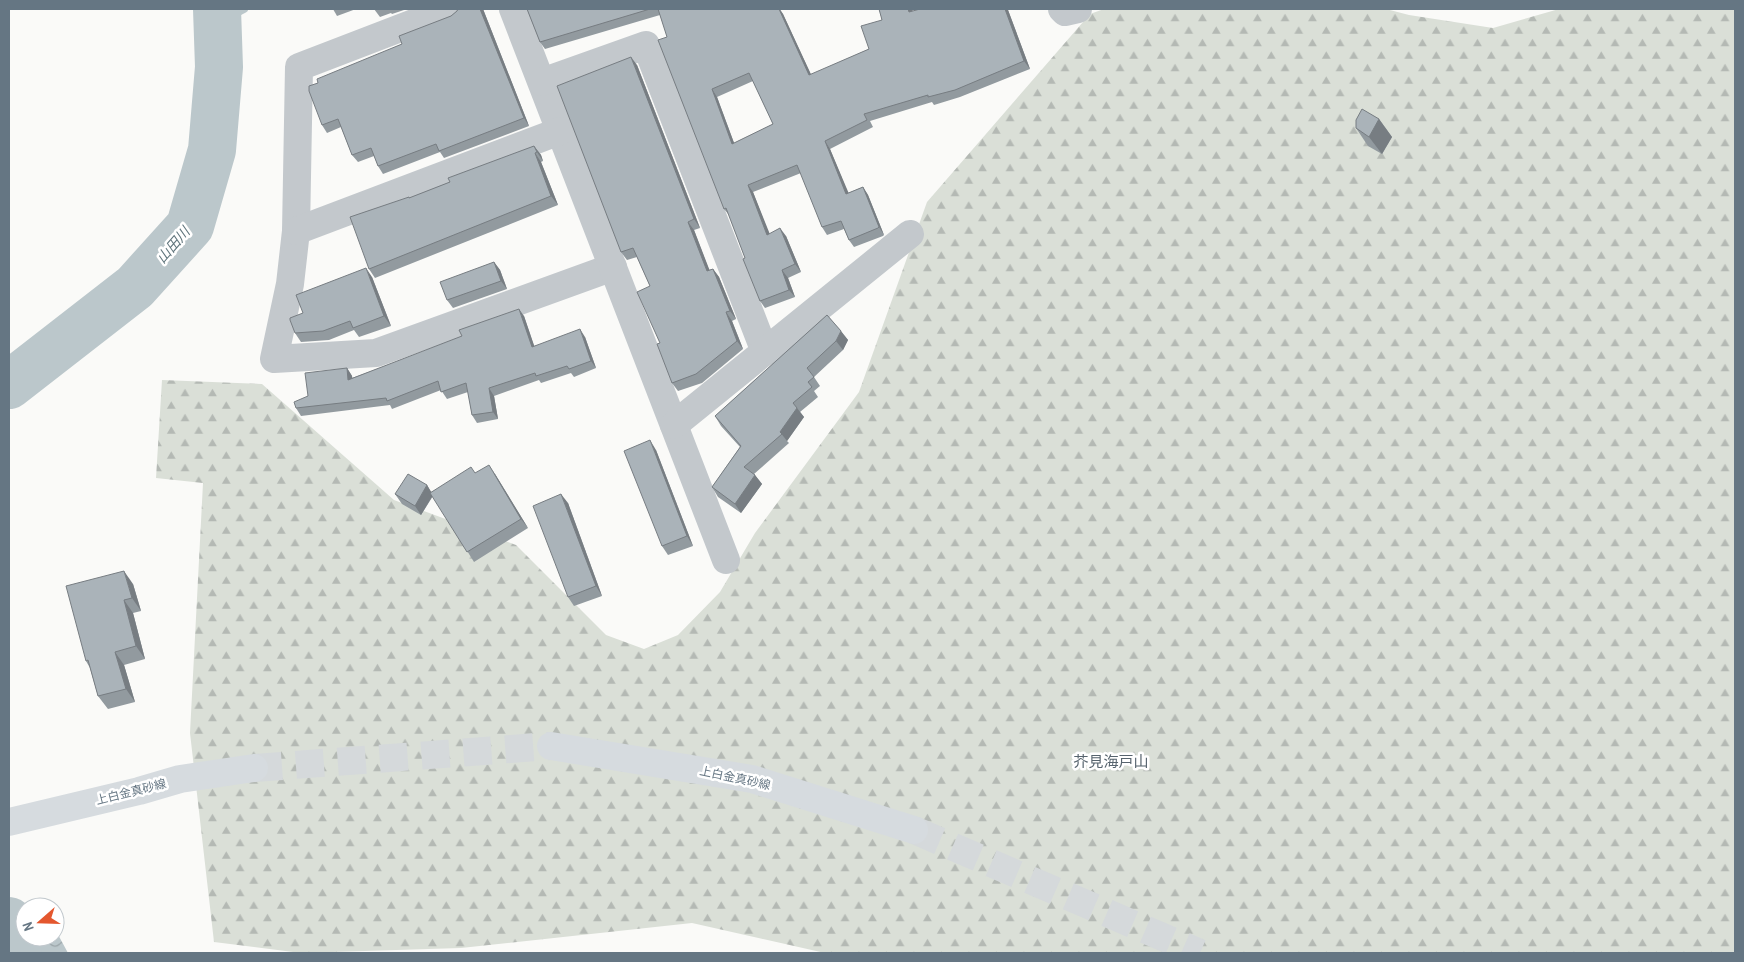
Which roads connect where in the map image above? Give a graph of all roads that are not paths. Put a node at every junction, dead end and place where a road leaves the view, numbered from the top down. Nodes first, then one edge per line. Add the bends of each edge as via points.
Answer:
1 (450, 9) edge
2 (513, 9) edge
3 (1062, 9) edge
4 (1078, 9) edge
5 (542, 82) junction
6 (560, 131) junction
7 (296, 231) junction
8 (910, 234) dead end
9 (613, 267) junction
10 (765, 352) junction
11 (674, 425) junction
12 (726, 560) dead end
13 (551, 746) tunnel mouth
14 (254, 768) tunnel mouth
15 (9, 822) edge
16 (914, 830) tunnel mouth

1 - 7 street via 299,67
2 - 5 street
3 - 4 street via 1066,12
5 - 6 street
5 - 10 street via 646,45
6 - 7 street
6 - 9 street
7 - 9 street via 290,284 274,359 376,353
8 - 10 street
9 - 11 street
10 - 11 street
11 - 12 street
13 - 16 main road, 上白金真砂線 via 752,779
14 - 15 main road, 上白金真砂線 via 180,779

